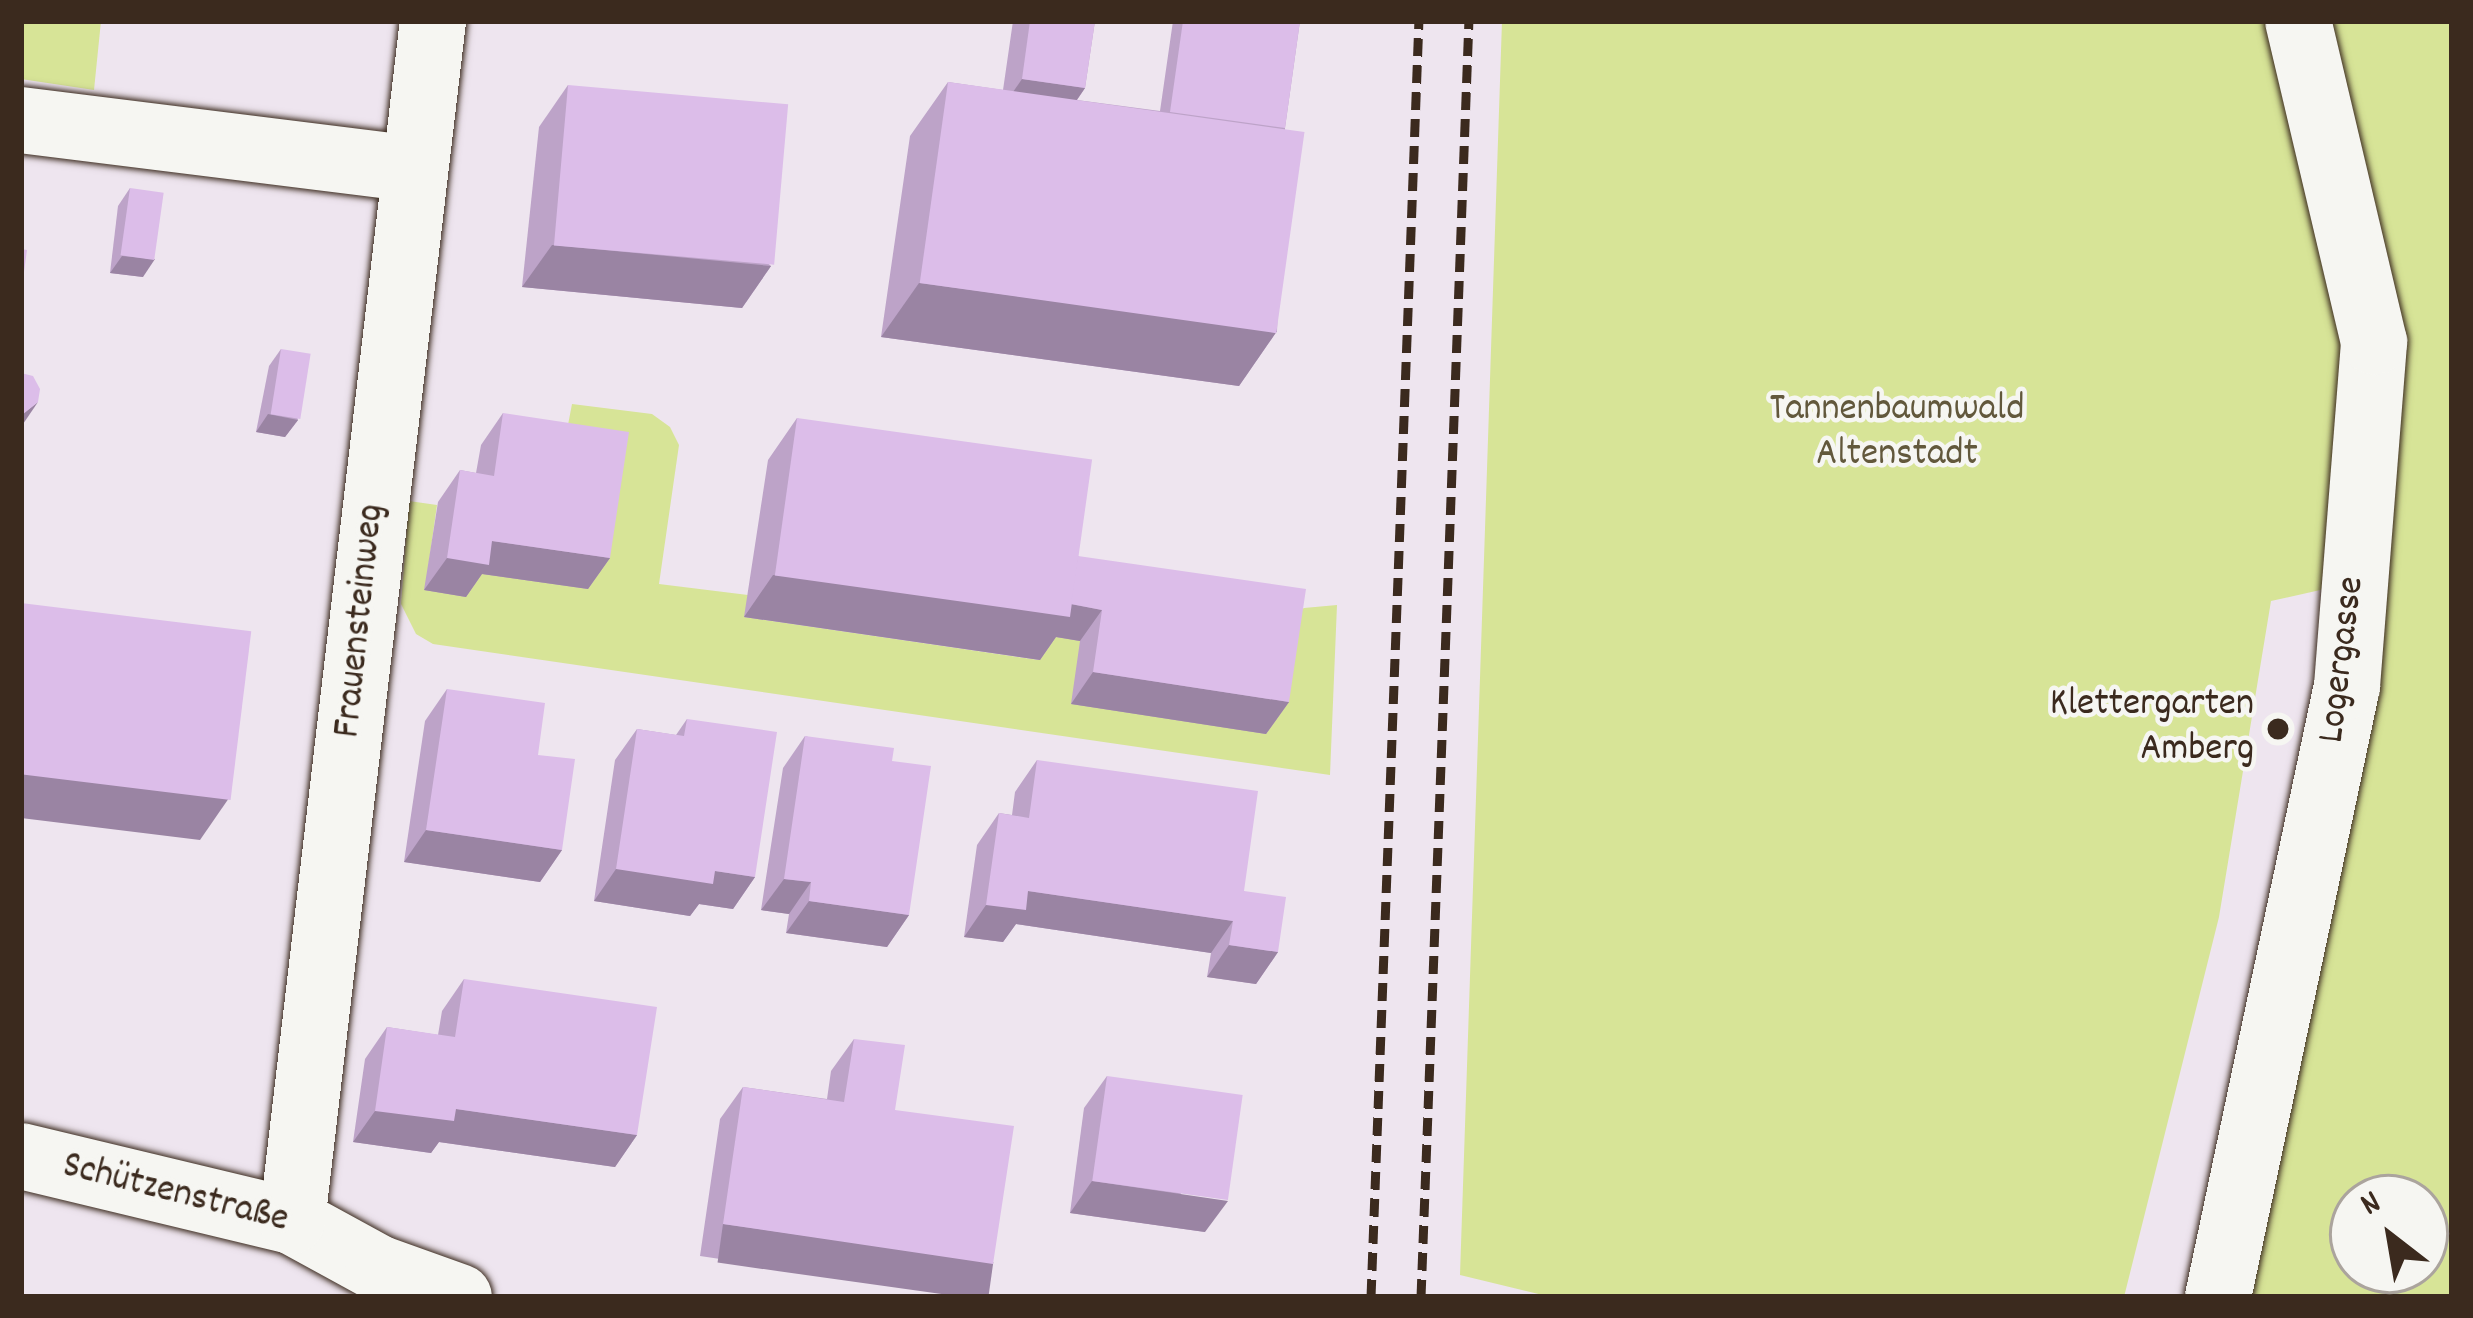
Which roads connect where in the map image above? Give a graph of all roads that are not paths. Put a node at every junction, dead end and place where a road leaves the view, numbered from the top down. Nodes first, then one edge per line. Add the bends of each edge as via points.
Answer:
1 (433, 21) edge
2 (2298, 21) edge
3 (21, 119) edge
4 (412, 169) junction
5 (21, 1156) edge
6 (292, 1221) junction
7 (459, 1297) edge
8 (2218, 1297) edge

1 - 4 street, Frauensteinweg
2 - 8 street, Logergasse via 2374,342 2348,686
3 - 4 street
4 - 6 street, Frauensteinweg
5 - 6 street, Schützenstraße
6 - 7 street, Schützenstraße via 378,1268

